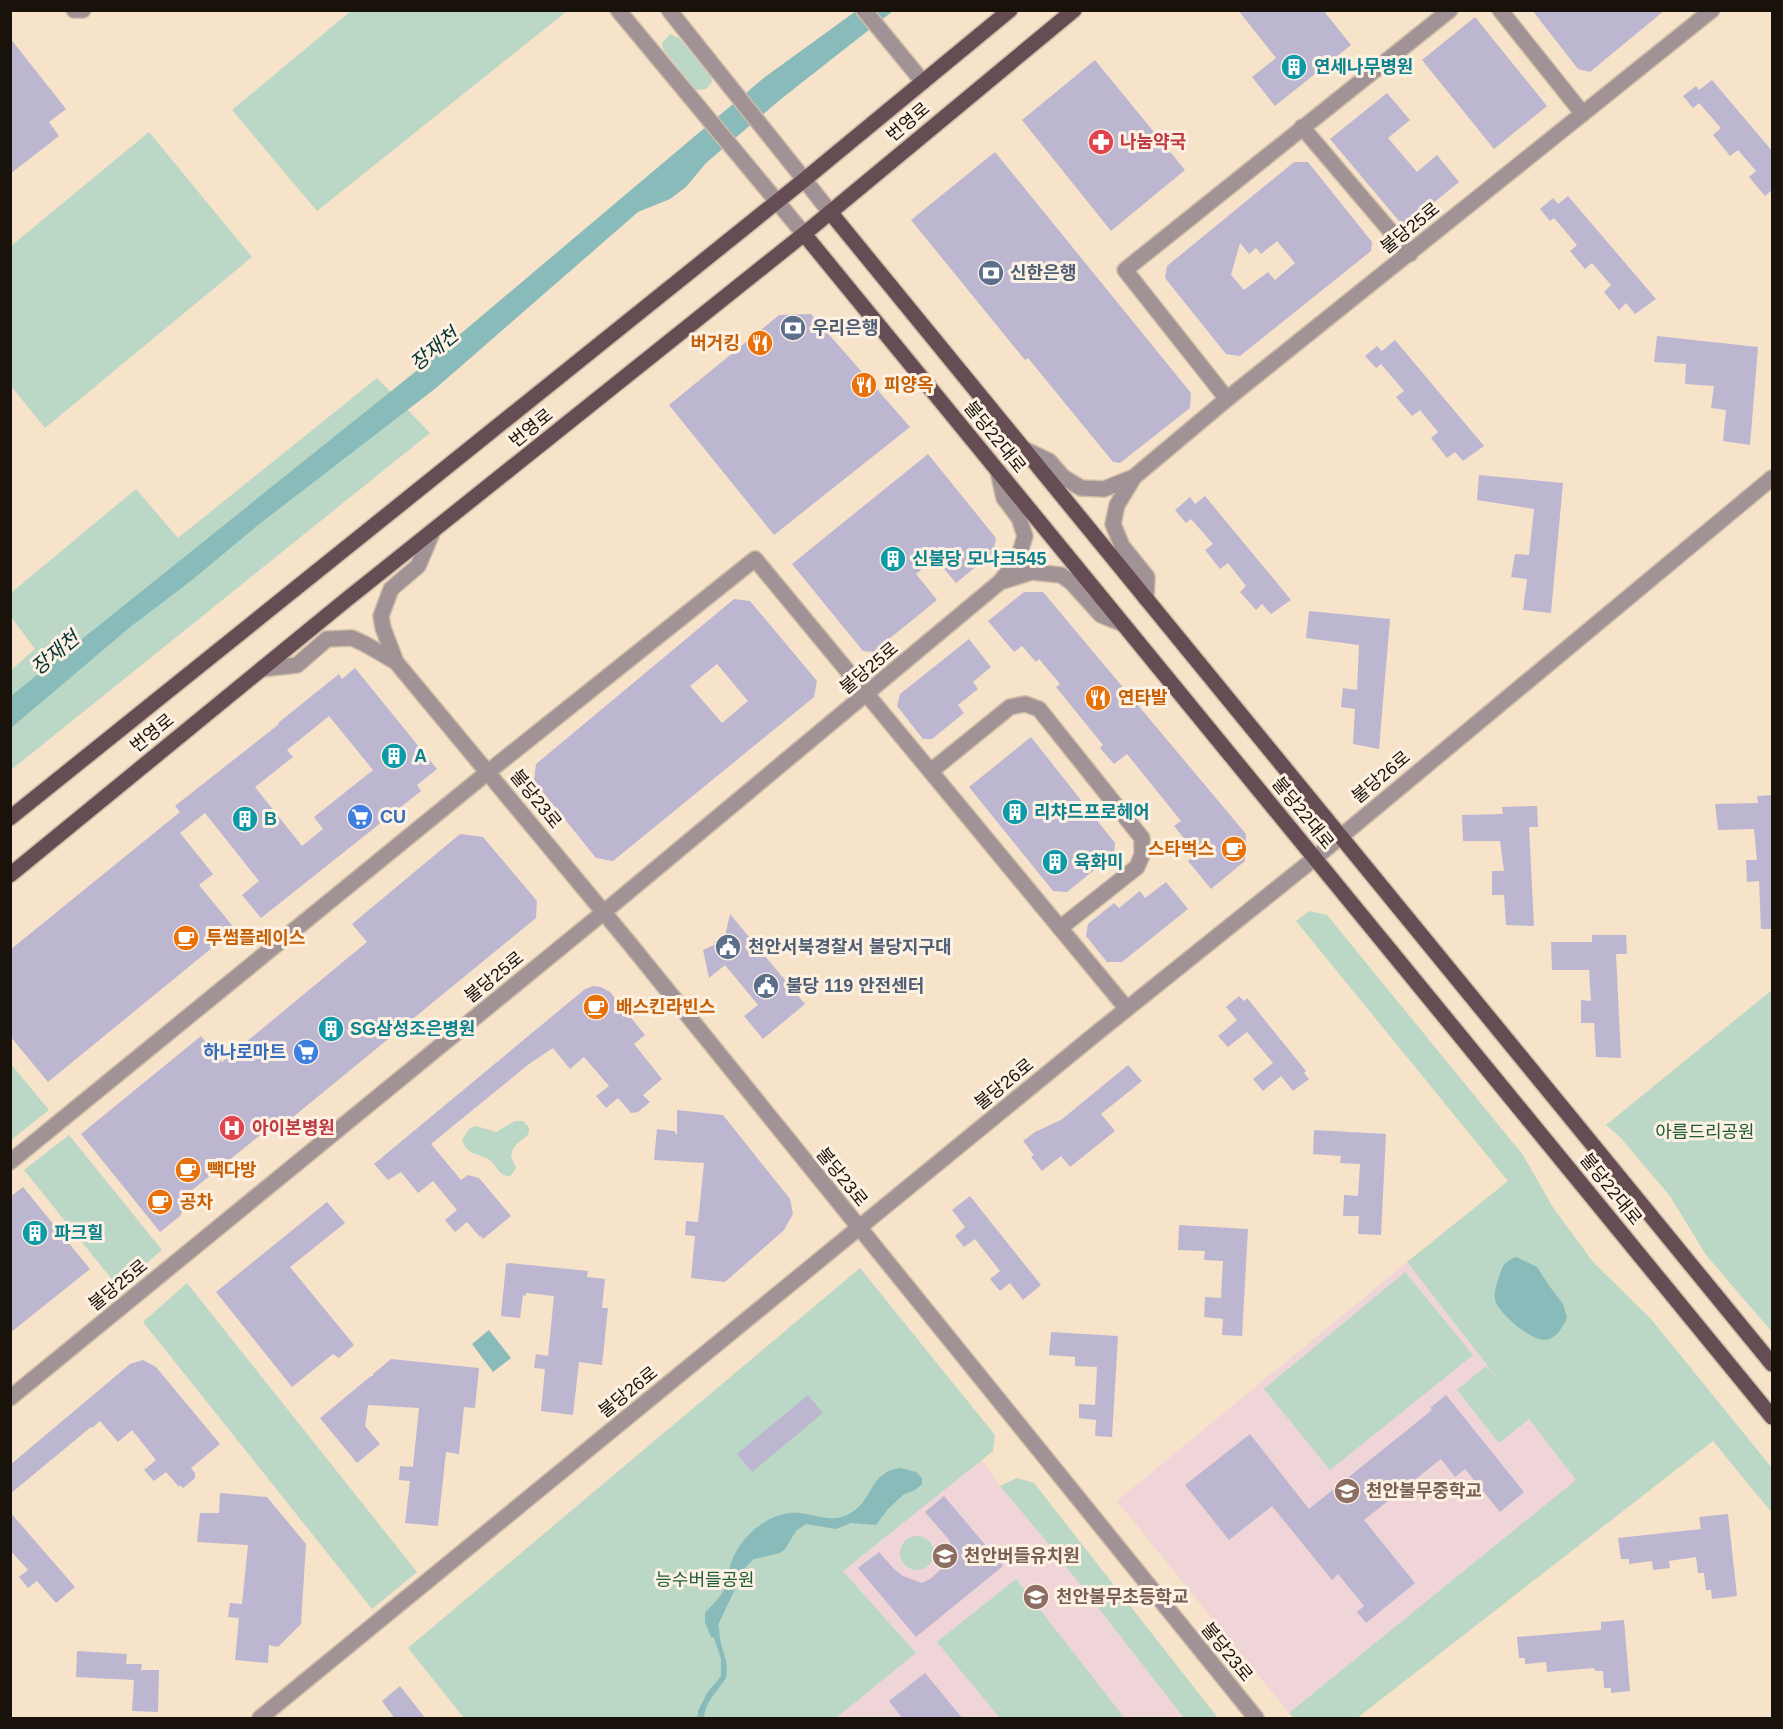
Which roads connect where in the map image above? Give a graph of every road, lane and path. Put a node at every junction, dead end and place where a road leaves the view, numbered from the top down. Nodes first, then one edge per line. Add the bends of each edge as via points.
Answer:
1 (74, 10) edge
2 (83, 10) edge
3 (669, 10) edge
4 (864, 10) edge
5 (1010, 10) edge
6 (1074, 10) edge
7 (1450, 10) edge
8 (1500, 10) edge
9 (1712, 10) edge
10 (618, 11) edge
11 (923, 82) junction
12 (1583, 114) junction
13 (1302, 127) junction
14 (804, 180) junction
15 (775, 201) junction
16 (830, 212) junction
17 (804, 234) junction
18 (1410, 254) junction
19 (1227, 399) junction
20 (1024, 449) junction
21 (998, 472) junction
22 (1134, 477) junction
23 (1773, 478) edge
24 (433, 531) junction
25 (1000, 582) junction
26 (1146, 599) junction
27 (1123, 624) junction
28 (396, 662) junction
29 (262, 669) junction
30 (868, 694) junction
31 (932, 771) junction
32 (488, 772) junction
33 (10, 818) edge
34 (1340, 837) junction
35 (1315, 858) junction
36 (10, 874) edge
37 (604, 912) junction
38 (1060, 928) junction
39 (1127, 1009) junction
40 (10, 1162) edge
41 (858, 1229) junction
42 (1773, 1364) edge
43 (10, 1398) edge
44 (1773, 1417) edge
45 (260, 1719) edge
46 (1256, 1719) edge

1 - 2 street
3 - 14 street
4 - 11 street
5 - 11 main road, 번영로
6 - 16 main road, 번영로
7 - 13 street
8 - 12 street
9 - 12 street, 불당25로
10 - 15 street
11 - 14 main road, 번영로
12 - 18 street, 불당25로
13 - 18 street
13 - 19 street via 1125,270
14 - 15 main road, 번영로
14 - 16 street
15 - 17 street
15 - 33 main road, 번영로
16 - 17 main road, 번영로
16 - 20 main road, 불당22대로
17 - 21 main road, 불당22대로
17 - 24 main road, 번영로
18 - 19 street, 불당25로
19 - 22 street, 불당25로
20 - 22 street via 1049,461 1063,477 1081,488 1104,489
20 - 26 main road, 불당22대로
21 - 25 street via 1004,498 1019,518 1025,536 1018,559
21 - 27 main road, 불당22대로
22 - 26 street via 1117,505 1113,524 1122,546 1147,578
23 - 34 street, 불당26로
24 - 28 street via 418,566 392,589 381,616
24 - 29 main road, 번영로
25 - 27 street via 1032,572 1061,575 1101,615
25 - 30 street, 불당25로
26 - 34 main road, 불당22대로
27 - 35 main road, 불당22대로
28 - 29 street via 352,638 327,639 297,665
28 - 32 street, 불당23로
29 - 36 main road, 번영로
30 - 31 street
30 - 32 street via 755,559
30 - 37 street, 불당25로
31 - 38 street
31 - 38 street via 1010,707 1025,704 1039,709 1142,838 1137,867
32 - 37 street, 불당23로
32 - 40 street
34 - 35 street, 불당26로
34 - 42 main road, 불당22대로
35 - 39 street, 불당26로
35 - 44 main road, 불당22대로
37 - 41 street, 불당23로
37 - 43 street, 불당25로
38 - 39 street
39 - 41 street, 불당26로
41 - 45 street, 불당26로
41 - 46 street, 불당23로

